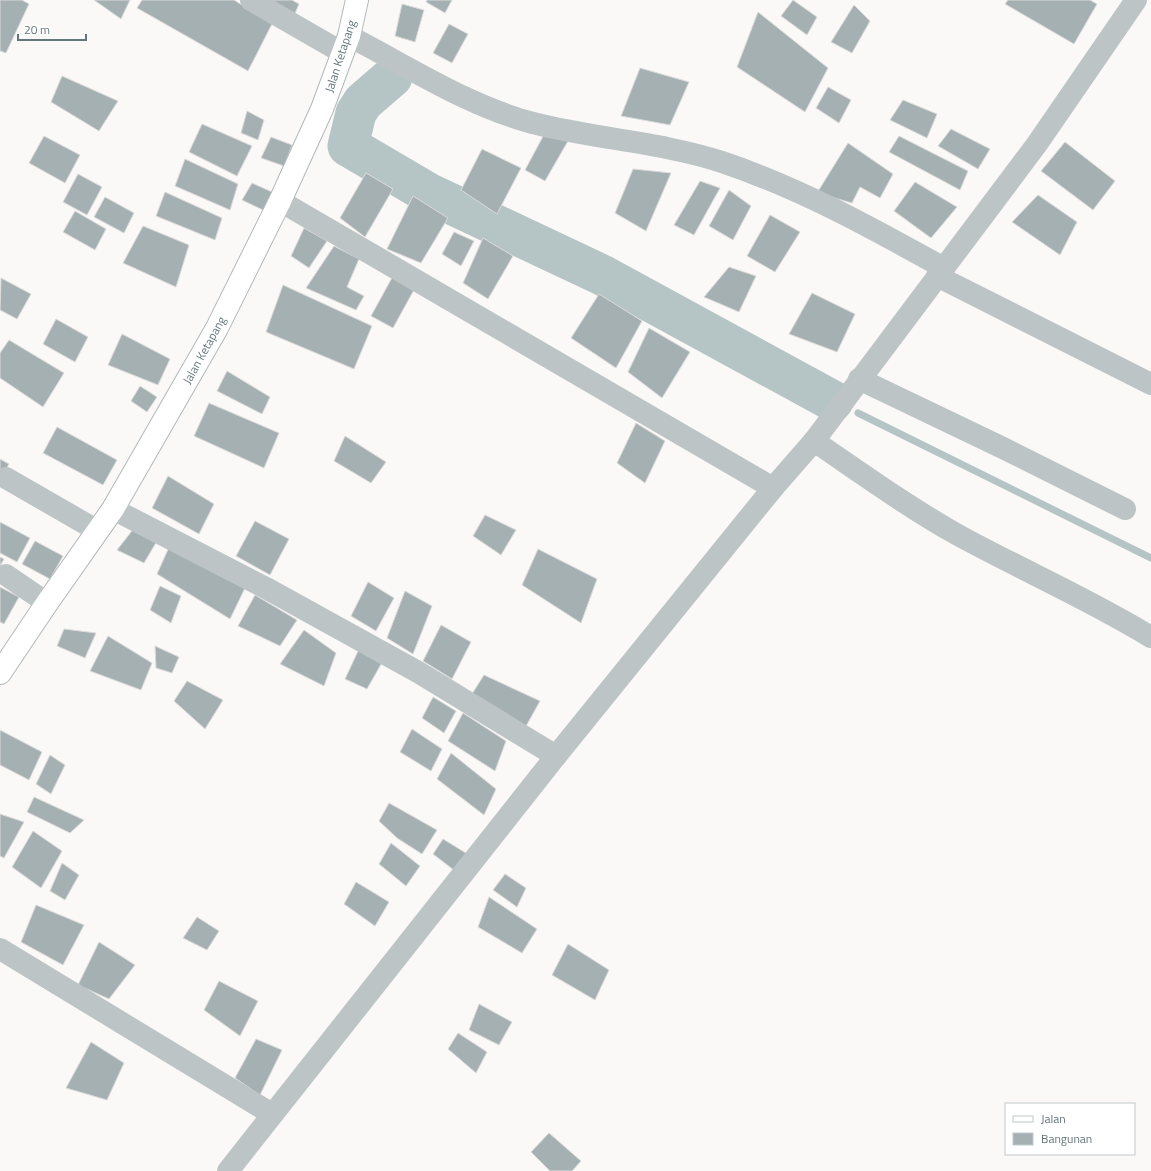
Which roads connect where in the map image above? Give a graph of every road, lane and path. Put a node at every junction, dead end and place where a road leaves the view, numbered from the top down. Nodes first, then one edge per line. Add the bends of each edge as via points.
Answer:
1 (251, 0) edge
2 (357, 0) edge
3 (1136, 0) edge
4 (346, 44) junction
5 (280, 201) junction
6 (940, 272) junction
7 (1151, 384) edge
8 (853, 387) junction
9 (814, 441) junction
10 (6, 478) dead end
11 (773, 488) junction
12 (114, 509) junction
13 (1125, 509) dead end
14 (98, 531) junction
15 (6, 575) dead end
16 (47, 603) junction
17 (1151, 636) edge
18 (0, 673) edge
19 (556, 756) junction
20 (0, 949) edge
21 (272, 1114) junction
22 (228, 1171) edge

1 - 4 street
2 - 4 main road, Jalan Ketapang
3 - 6 street via 1037,144
4 - 5 main road, Jalan Ketapang via 322,109
4 - 6 street via 400,63 489,108 532,122 684,152 751,172 870,226
5 - 11 street
5 - 12 main road, Jalan Ketapang via 217,328
6 - 7 street
6 - 8 street
8 - 9 street
8 - 13 street via 1003,448
9 - 11 street
9 - 17 street via 911,507 959,535
10 - 14 street
11 - 19 street
12 - 14 main road, Jalan Ketapang
12 - 19 street via 412,668
14 - 16 main road, Jalan Ketapang
15 - 16 street
16 - 18 main road, Jalan Ketapang
19 - 21 street
20 - 21 street
21 - 22 street

